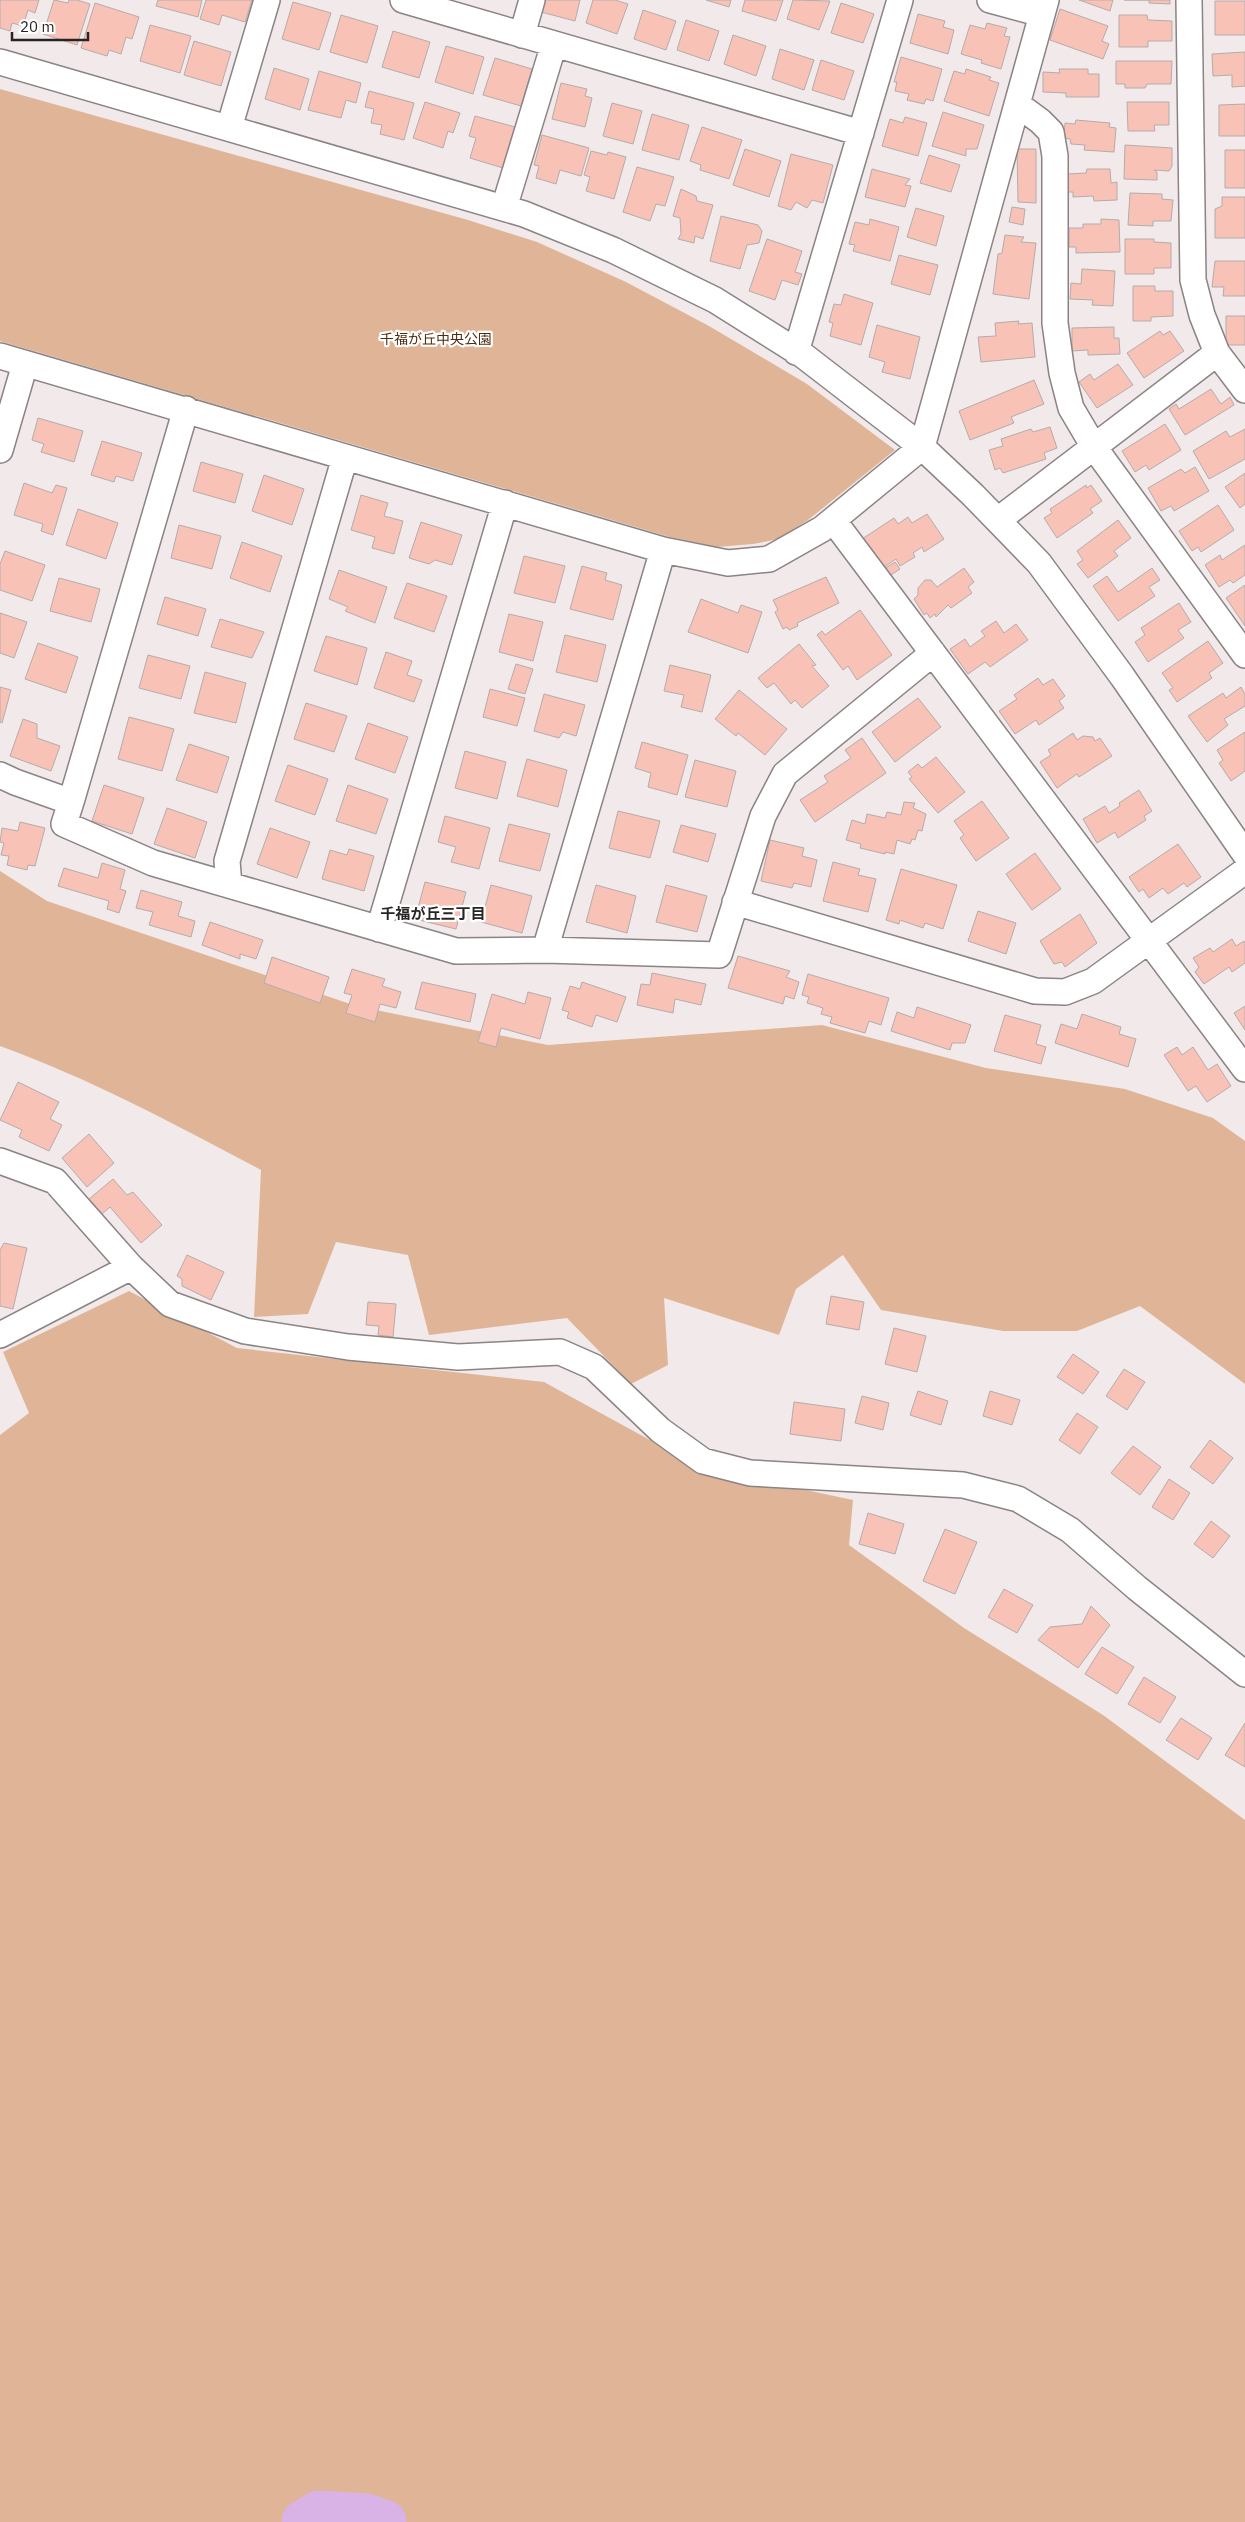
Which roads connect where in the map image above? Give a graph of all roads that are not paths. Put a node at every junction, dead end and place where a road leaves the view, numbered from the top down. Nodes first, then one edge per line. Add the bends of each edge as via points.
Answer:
1 (267, 0) edge
2 (403, 0) edge
3 (532, 0) edge
4 (900, 0) edge
5 (990, 0) edge
6 (1189, 0) edge
7 (1044, 7) edge
8 (522, 35) junction
9 (554, 44) junction
10 (0, 62) edge
11 (1017, 104) junction
12 (229, 128) junction
13 (861, 133) junction
14 (504, 208) junction
15 (796, 352) junction
16 (1217, 352) junction
17 (0, 356) edge
18 (25, 364) junction
19 (1245, 390) edge
20 (186, 410) junction
21 (922, 447) junction
22 (1094, 447) junction
23 (0, 450) edge
24 (345, 456) junction
25 (505, 503) junction
26 (833, 520) junction
27 (998, 520) junction
28 (663, 550) junction
29 (934, 654) junction
30 (1245, 655) edge
31 (0, 775) edge
32 (71, 802) junction
33 (1245, 856) edge
34 (229, 885) junction
35 (736, 902) junction
36 (379, 929) junction
37 (1148, 941) junction
38 (545, 950) junction
39 (1245, 1069) edge
40 (0, 1161) edge
41 (131, 1266) junction
42 (0, 1335) edge
43 (1245, 1674) edge

1 - 12 street
2 - 8 street
3 - 8 street
4 - 13 street
5 - 7 street
6 - 16 street via 1193,280 1202,315
7 - 11 street
8 - 9 street
9 - 13 street
9 - 14 street
10 - 12 street
11 - 21 street
11 - 22 street via 1050,132 1055,156 1055,323 1071,408
12 - 14 street
13 - 15 street
14 - 15 street via 613,250 715,300
15 - 21 street
16 - 19 street
16 - 22 street
17 - 18 street
18 - 20 street
18 - 23 street
20 - 24 street
20 - 32 street
21 - 26 street
21 - 27 street
22 - 27 street
22 - 30 street
24 - 25 street
24 - 34 street via 227,861
25 - 28 street
25 - 36 street
26 - 28 street via 769,559 728,563
26 - 29 street
27 - 33 street via 1039,563 1122,676
28 - 38 street
29 - 35 street via 785,774 763,816
29 - 37 street
31 - 32 street
32 - 34 street via 64,824 153,863
33 - 37 street
34 - 36 street
35 - 37 street via 1035,991 1065,992 1093,981
35 - 38 street via 718,956
36 - 38 street via 456,951
37 - 39 street
40 - 41 street via 55,1181
41 - 42 street
41 - 43 street via 170,1304 245,1330 348,1347 458,1357 560,1352 594,1367 660,1430 703,1461 750,1474 963,1485 1018,1499 1070,1530

